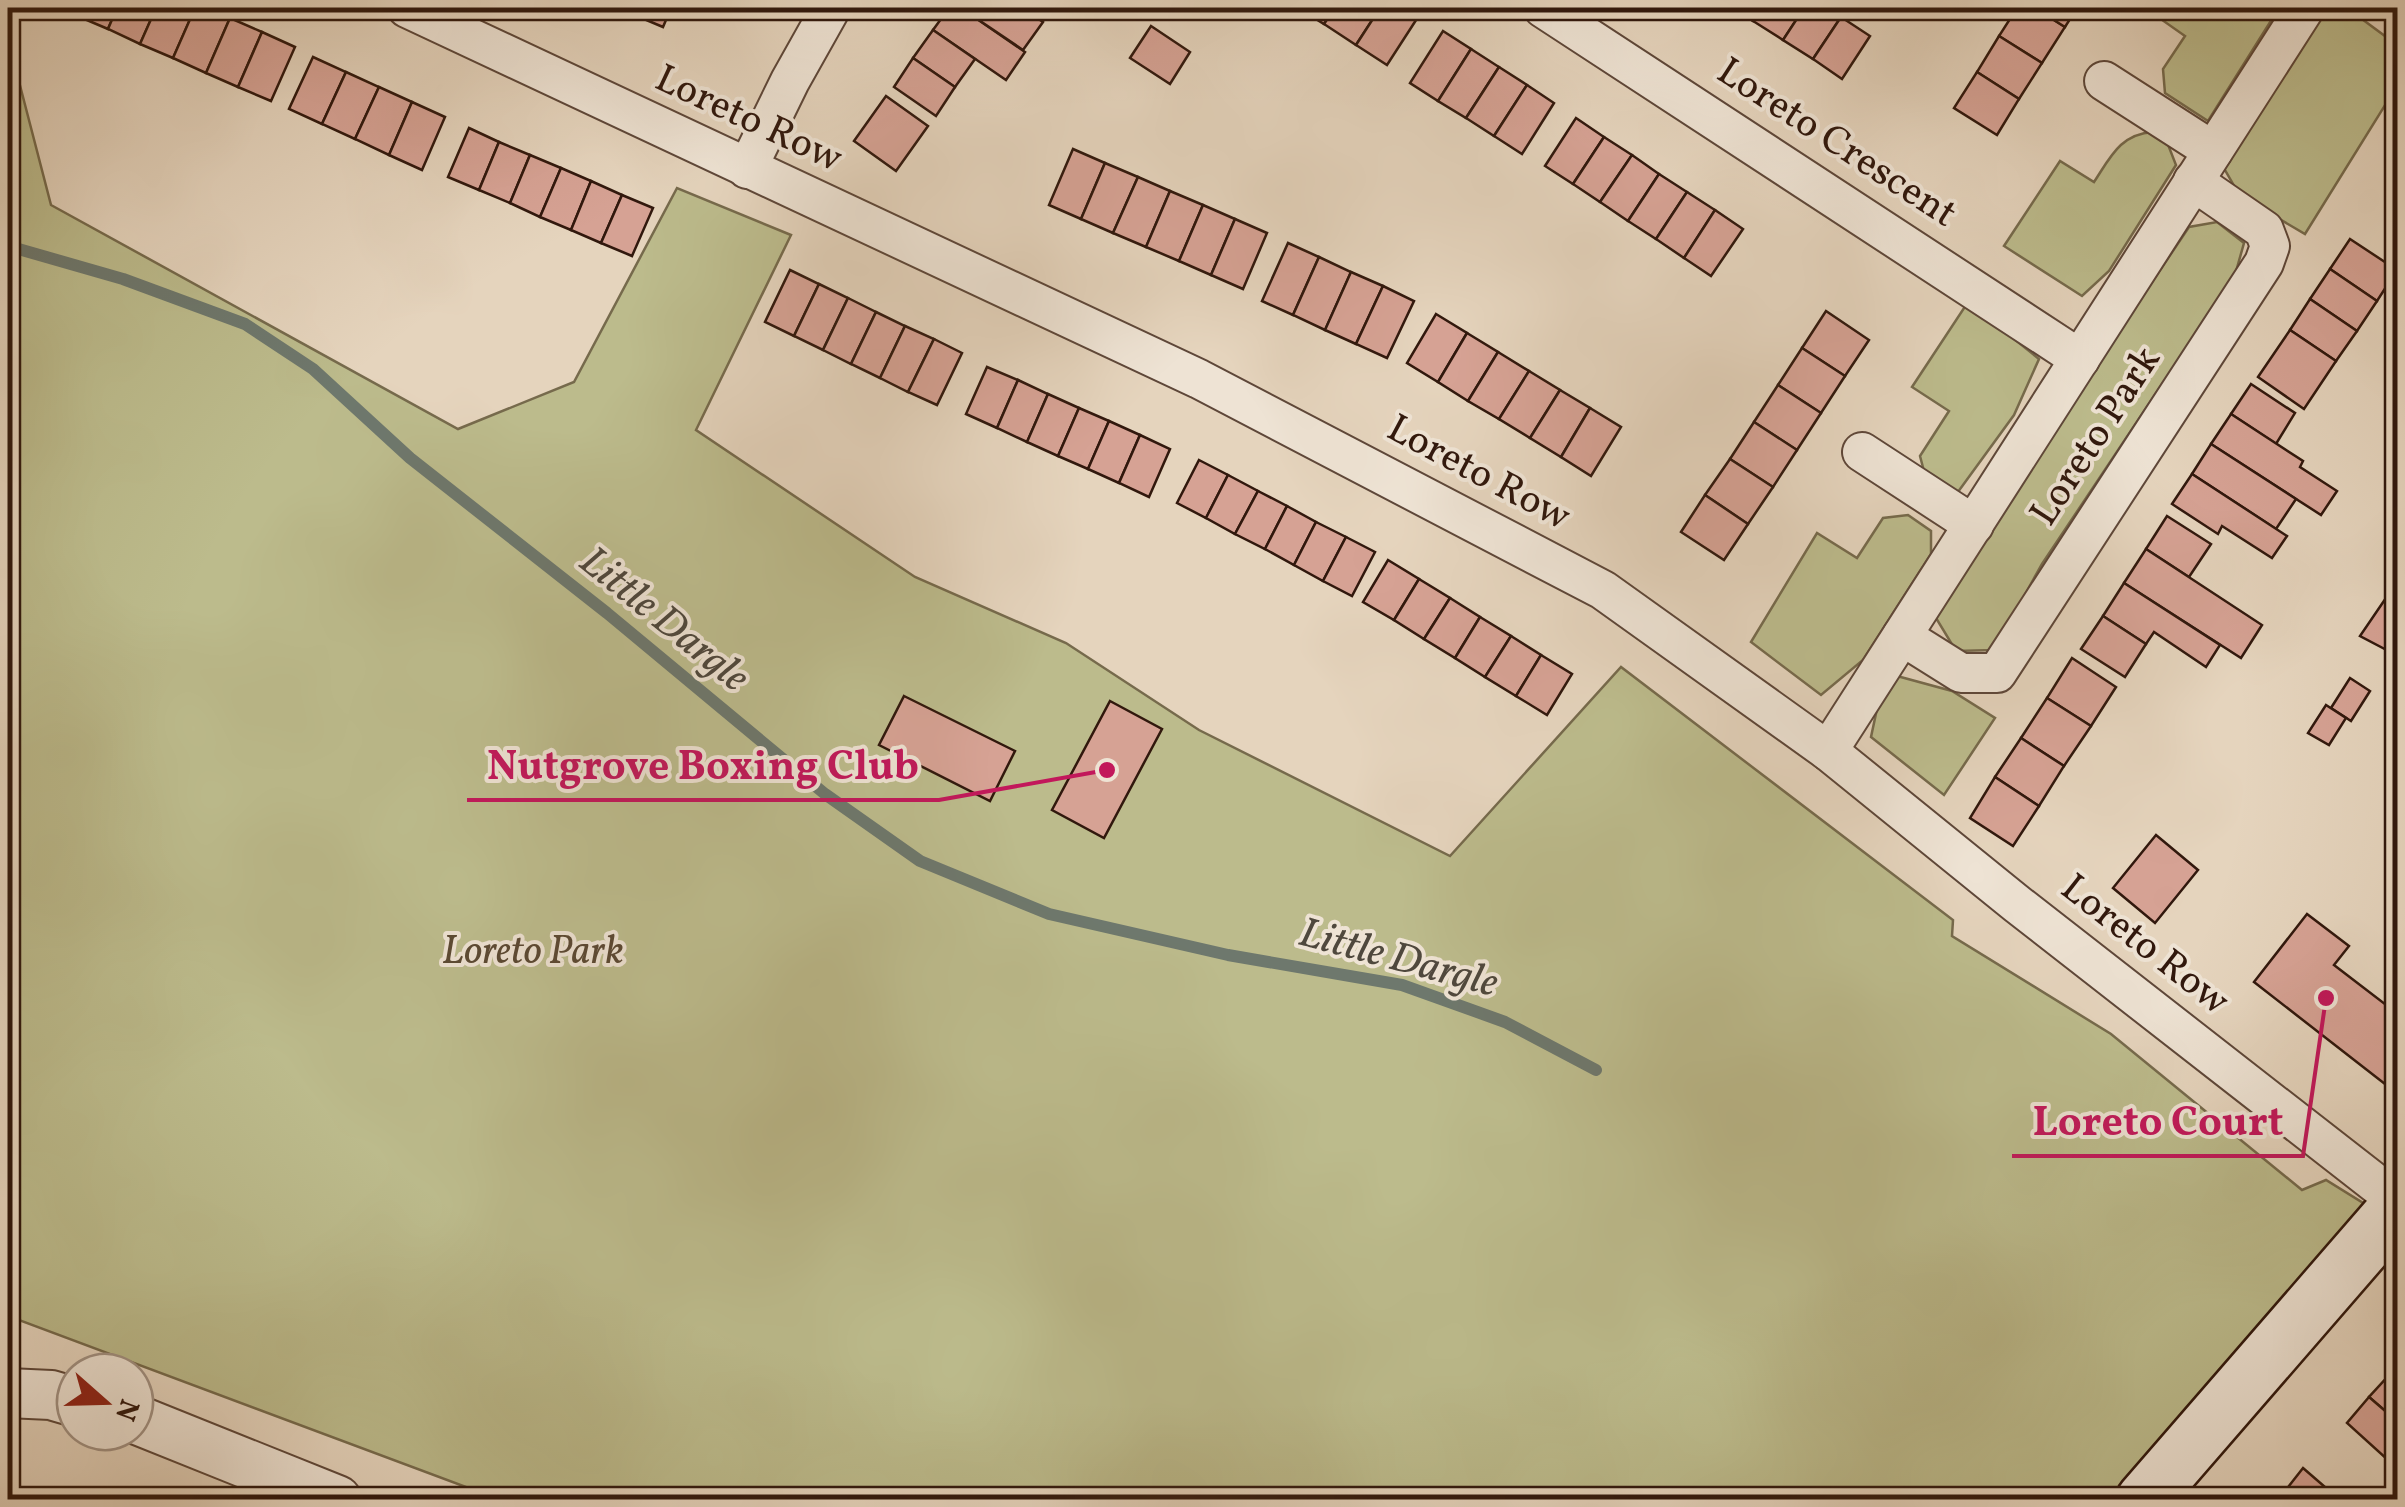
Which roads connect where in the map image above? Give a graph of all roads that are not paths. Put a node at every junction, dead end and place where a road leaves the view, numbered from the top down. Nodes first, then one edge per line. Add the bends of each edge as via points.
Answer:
1 (406, 8) edge
2 (831, 8) edge
3 (1543, 8) edge
4 (2305, 8) edge
5 (2104, 81) dead end
6 (2203, 166) junction
7 (747, 170) junction
8 (2080, 359) junction
9 (1862, 452) dead end
10 (1974, 525) junction
11 (1902, 636) junction
12 (1828, 751) junction
13 (2398, 1204) edge
14 (8, 1393) edge
15 (55, 1396) edge
16 (155, 1427) edge
17 (336, 1500) edge
18 (2144, 1500) edge

1 - 7 street, Loreto Row
2 - 7 street
3 - 8 street, Loreto Crescent
4 - 6 street, Loreto Park
5 - 6 street
6 - 8 street, Loreto Park
6 - 11 street, Loreto Park via 2264,230 2270,246 2264,262 1997,673 1961,673
7 - 12 street, Loreto Row via 1199,379 1604,590
8 - 10 street, Loreto Park
9 - 10 street
10 - 11 street, Loreto Park
11 - 12 street, Loreto Park
12 - 13 street, Loreto Row
13 - 18 main road
14 - 15 street
16 - 17 street

